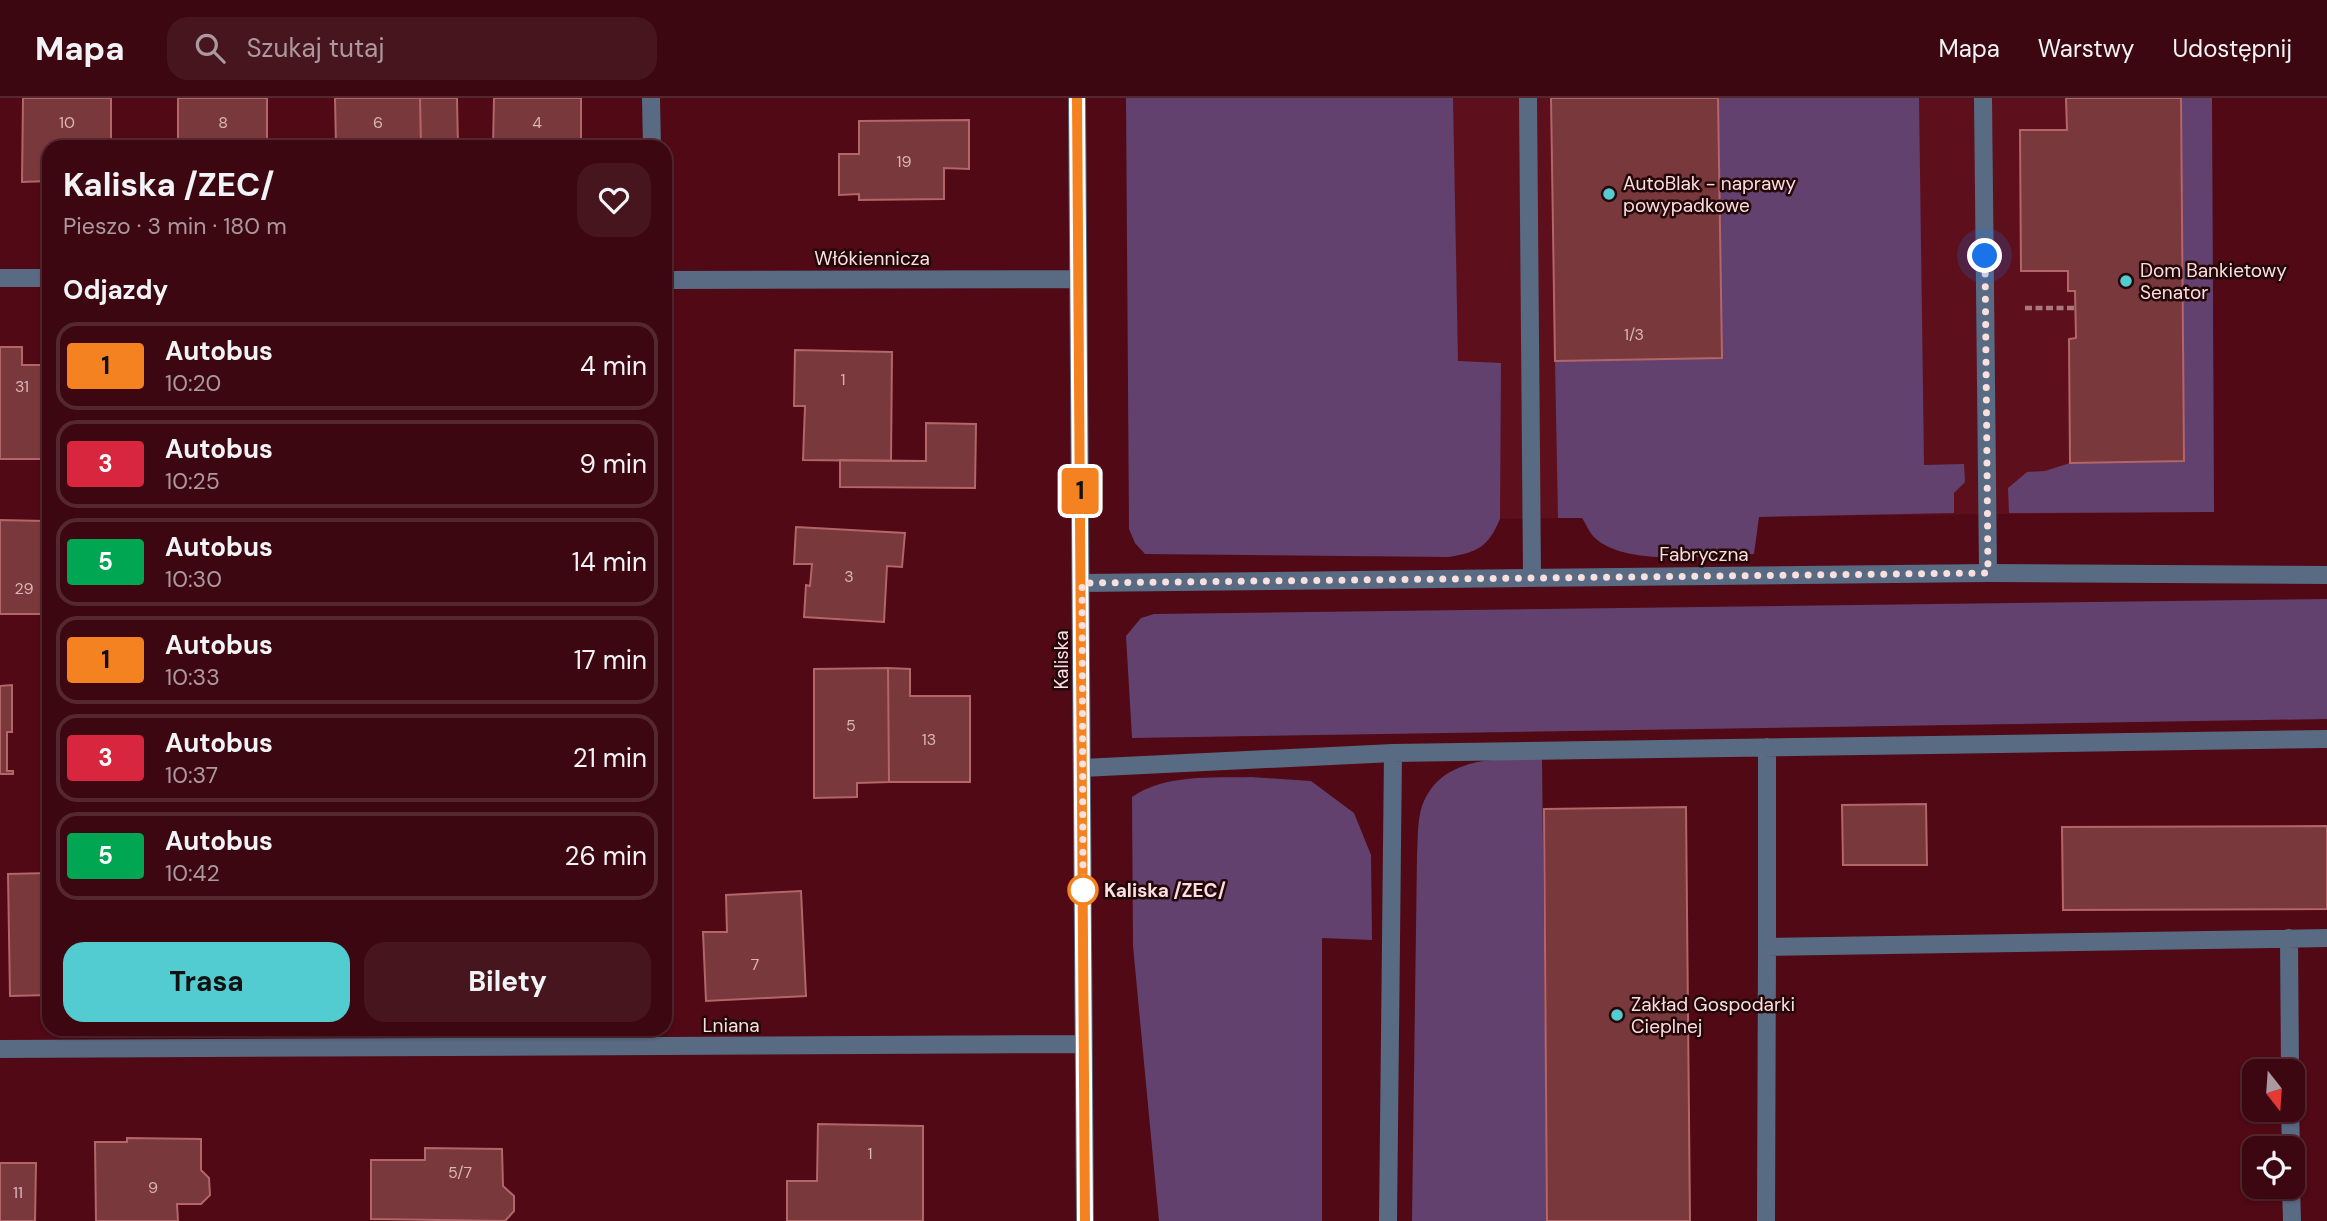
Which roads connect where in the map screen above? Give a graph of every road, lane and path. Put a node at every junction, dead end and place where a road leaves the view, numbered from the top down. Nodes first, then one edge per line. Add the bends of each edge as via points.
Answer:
1 (651, 98) edge
2 (1077, 98) edge
3 (1528, 98) edge
4 (1983, 98) edge
5 (652, 140) edge
6 (0, 278) edge
7 (42, 278) edge
8 (672, 279) edge
9 (1078, 279) junction
10 (1985, 308) junction
11 (2076, 308) dead end
12 (1988, 573) junction
13 (2327, 575) edge
14 (1532, 576) junction
15 (1082, 583) junction
16 (2327, 739) edge
17 (1768, 747) junction
18 (1393, 753) junction
19 (1082, 768) junction
20 (2289, 938) junction
21 (2327, 938) edge
22 (1767, 947) junction
23 (1083, 1044) junction
24 (0, 1049) edge
25 (2290, 1059) edge
26 (2291, 1199) edge
27 (1085, 1221) edge
28 (1388, 1221) edge
29 (1766, 1221) edge
30 (2292, 1221) edge

1 - 5 street
2 - 9 street, Kaliska
3 - 14 street
4 - 10 street
6 - 7 street
8 - 9 street, Włókiennicza
9 - 15 street, Kaliska
10 - 11 path
10 - 12 street
12 - 13 street, Fabryczna
12 - 14 street, Fabryczna
14 - 15 street, Fabryczna
15 - 19 street, Kaliska
16 - 17 street
17 - 18 street
17 - 22 street
18 - 19 street
18 - 28 street
19 - 23 street, Kaliska
20 - 21 street
20 - 22 street
20 - 25 street
22 - 29 street
23 - 24 street, Lniana
23 - 27 street, Kaliska
26 - 30 street

